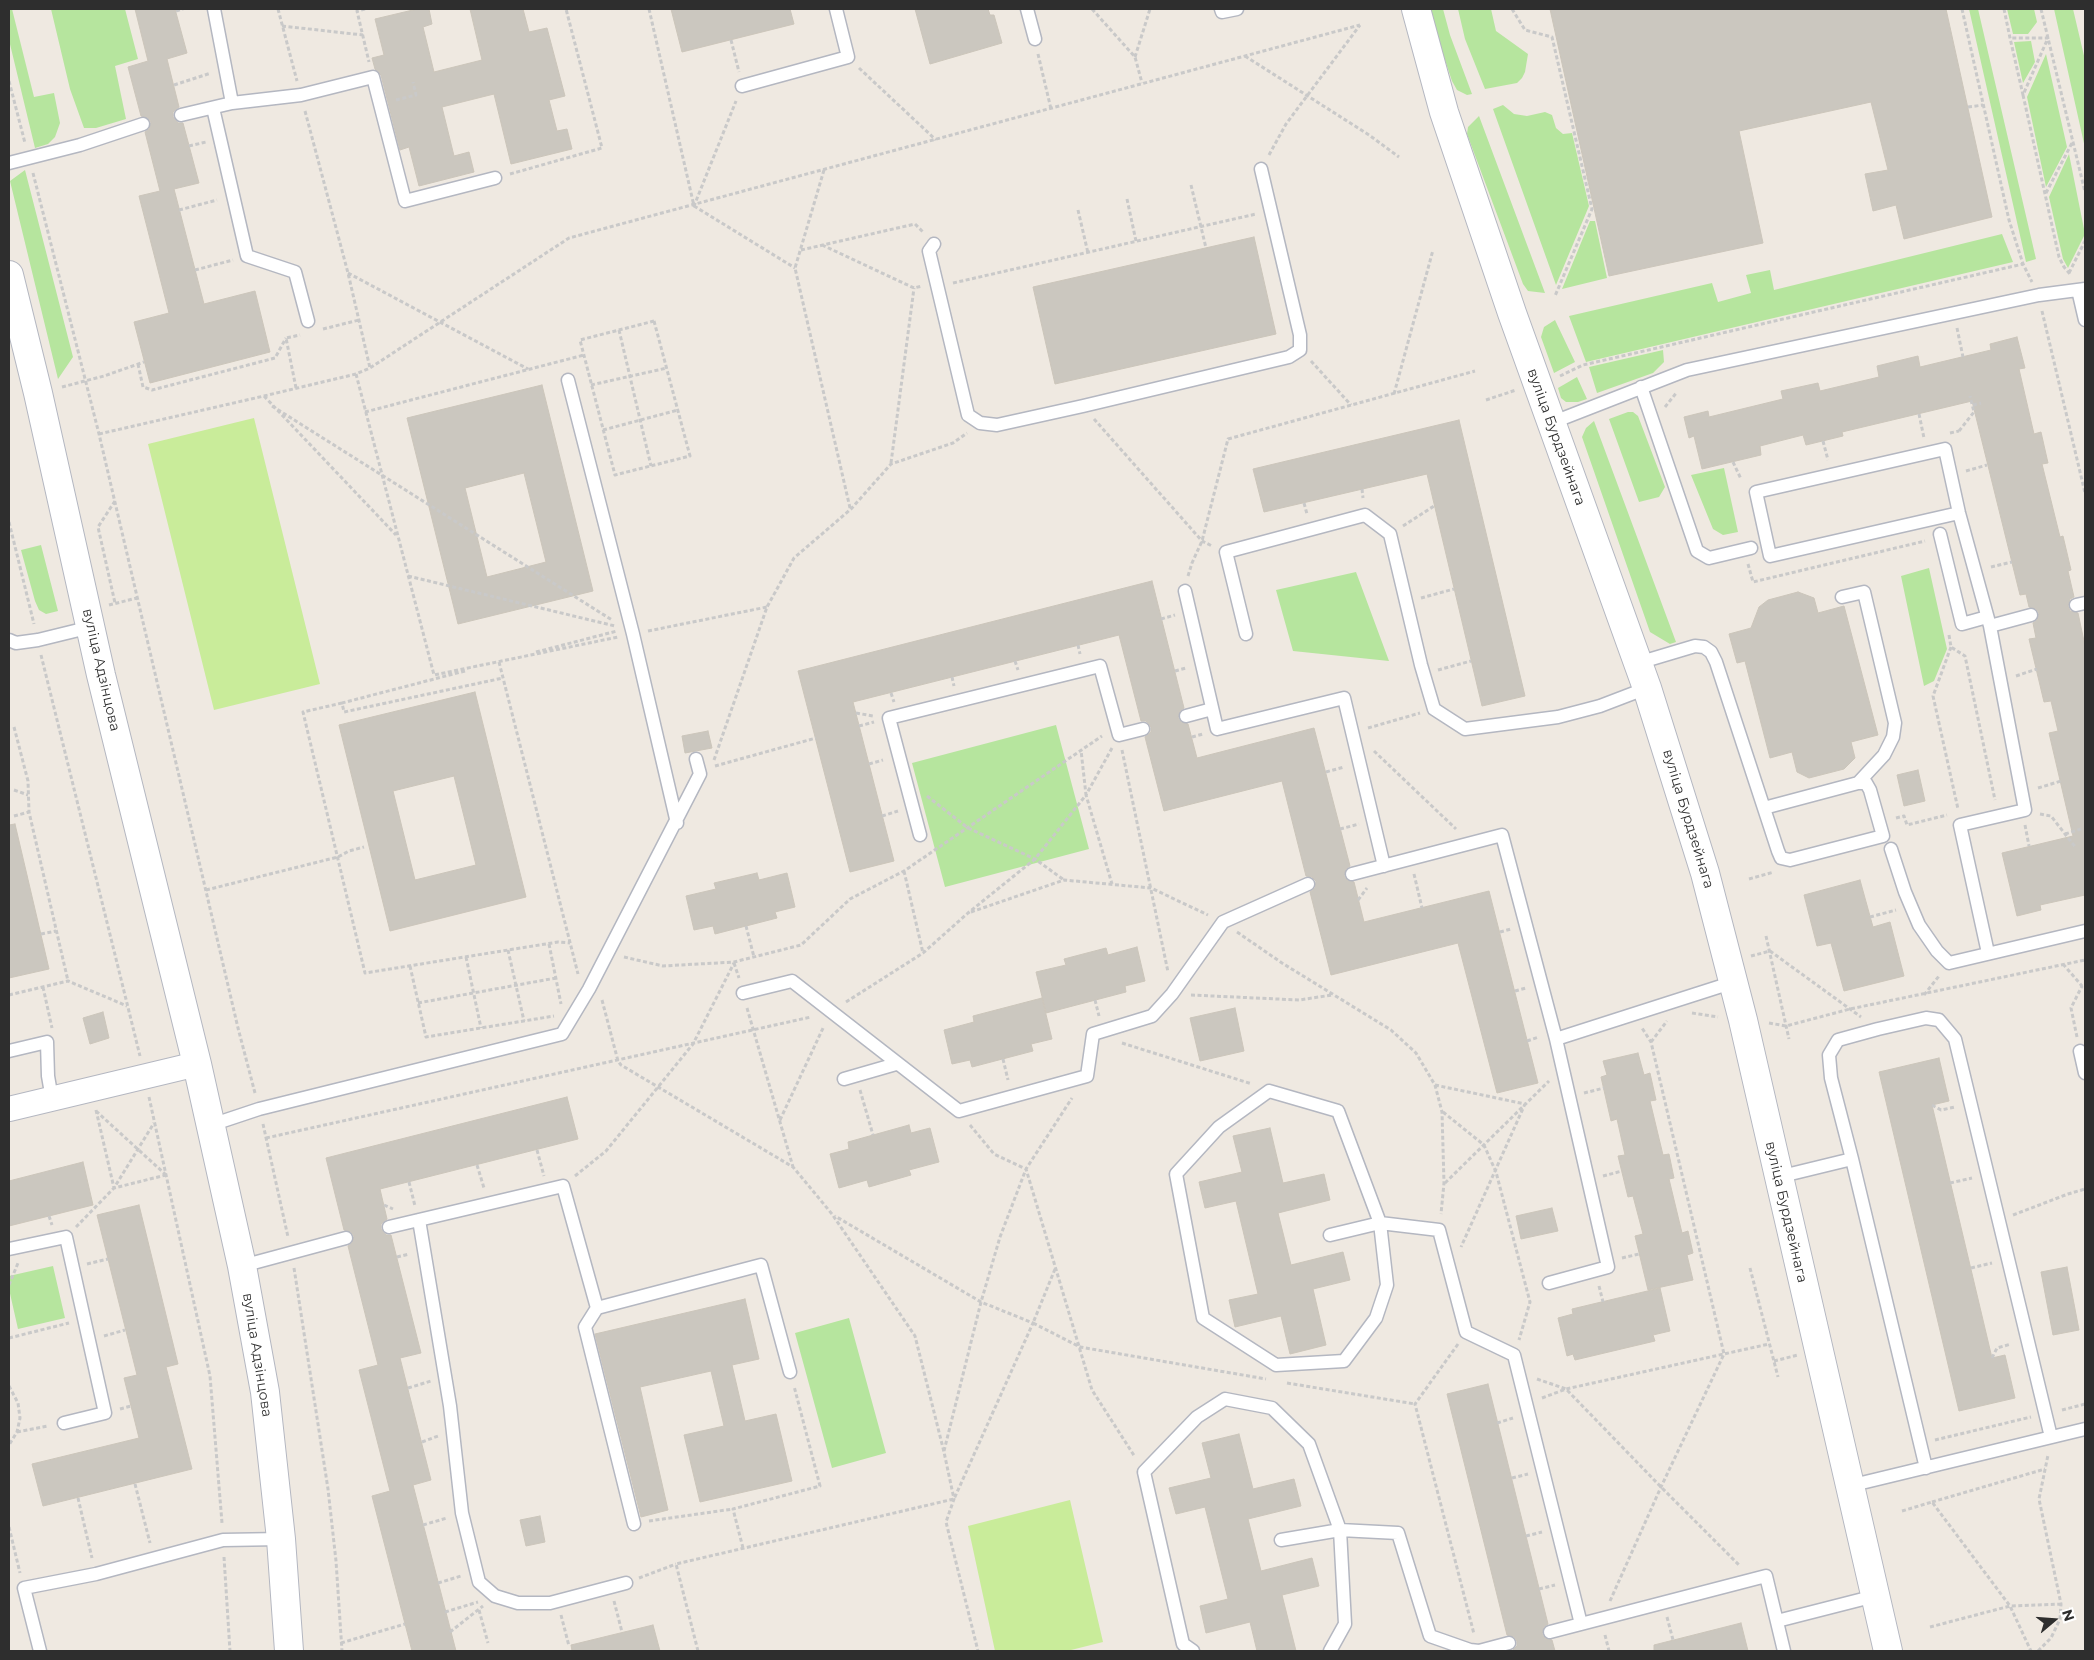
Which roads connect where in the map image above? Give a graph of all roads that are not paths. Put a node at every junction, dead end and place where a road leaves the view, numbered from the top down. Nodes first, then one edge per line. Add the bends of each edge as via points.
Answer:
1 (214, 9) edge
2 (836, 9) edge
3 (1027, 9) edge
4 (1221, 9) edge
5 (1237, 9) edge
6 (1416, 9) edge
7 (1035, 39) road end
8 (742, 86) road end
9 (232, 102) junction
10 (213, 108) junction
11 (181, 115) dead end
12 (143, 124) dead end
13 (9, 163) edge
14 (1261, 169) road end
15 (495, 178) road end
16 (934, 244) road end
17 (10, 283) edge
18 (2082, 289) edge
19 (2085, 320) edge
20 (308, 321) dead end
21 (568, 380) dead end
22 (1641, 387) junction
23 (1551, 423) junction
24 (1960, 512) junction
25 (1935, 537) road end
26 (1748, 549) road end
27 (1185, 591) dead end
28 (1842, 597) dead end
29 (2031, 615) dead end
30 (1988, 622) junction
31 (91, 627) junction
32 (1246, 634) dead end
33 (9, 640) edge
34 (1638, 663) junction
35 (1647, 688) junction
36 (1212, 709) junction
37 (1186, 716) dead end
38 (1143, 729) dead end
39 (696, 758) dead end
40 (1858, 783) junction
41 (1764, 808) junction
42 (676, 823) junction
43 (920, 834) dead end
44 (1891, 849) dead end
45 (1384, 866) junction
46 (1352, 874) dead end
47 (1308, 884) dead end
48 (2085, 931) edge
49 (1988, 953) junction
50 (1734, 982) junction
51 (743, 993) road end
52 (1556, 1039) junction
53 (9, 1051) edge
54 (2080, 1051) road end
55 (197, 1064) junction
56 (896, 1064) junction
57 (2085, 1073) edge
58 (844, 1080) dead end
59 (52, 1099) junction
60 (9, 1109) edge
61 (211, 1125) junction
62 (1852, 1159) junction
63 (1778, 1177) junction
64 (418, 1220) junction
65 (1380, 1223) junction
66 (389, 1227) dead end
67 (1330, 1235) dead end
68 (346, 1238) dead end
69 (9, 1250) edge
70 (242, 1266) junction
71 (1549, 1283) dead end
72 (597, 1308) junction
73 (790, 1372) road end
74 (64, 1422) road end
75 (2085, 1428) edge
76 (2051, 1437) junction
77 (1926, 1468) junction
78 (1849, 1486) junction
79 (634, 1524) road end
80 (1340, 1530) junction
81 (281, 1539) junction
82 (1280, 1540) dead end
83 (626, 1583) road end
84 (1875, 1596) junction
85 (1776, 1621) junction
86 (1581, 1624) junction
87 (1550, 1632) dead end
88 (1510, 1643) dead end
89 (40, 1651) edge
90 (289, 1651) edge
91 (1194, 1651) edge
92 (1330, 1651) edge
93 (1473, 1651) edge
94 (1784, 1651) edge
95 (1888, 1651) edge

1 - 9 lane
2 - 8 lane via 848,58
3 - 7 lane
4 - 5 lane via 1222,12
6 - 23 street, вуліца Бурдзейнага via 1444,112
9 - 10 lane
9 - 15 lane via 301,95 373,77 405,201
10 - 11 lane
10 - 20 lane via 247,256 295,272
12 - 13 lane via 80,145
14 - 16 lane via 1300,335 1300,350 1289,357 1082,406 997,425 980,423 968,415 929,251
17 - 31 street, вуліца Адзінцова
18 - 19 lane
18 - 22 lane via 2039,295 1687,370
21 - 42 lane via 633,634
22 - 23 lane
22 - 26 lane via 1697,551 1709,558
23 - 34 street, вуліца Бурдзейнага
24 - 24 lane via 1945,449 1756,492 1770,556
24 - 30 lane
25 - 30 lane via 1962,624
27 - 36 lane
28 - 40 lane via 1864,592 1895,723 1893,737 1884,755
29 - 30 lane
30 - 49 lane via 2031,811 1960,825
31 - 33 lane via 38,640 16,643
31 - 55 street, вуліца Адзінцова
32 - 35 lane via 1226,552 1365,515 1390,534 1434,709 1465,729 1558,717 1600,706
34 - 35 street, вуліца Бурдзейнага
34 - 41 lane via 1695,646 1711,652
35 - 50 street, вуліца Бурдзейнага via 1705,873
36 - 37 lane
36 - 45 lane via 1217,729 1344,698 1358,731
38 - 43 lane via 1118,730 1100,666 889,718
39 - 42 lane via 700,774
40 - 41 lane
40 - 41 lane via 1866,783 1870,790 1883,836 1790,860 1781,858
42 - 61 lane via 562,1034 259,1109
44 - 49 lane via 1919,925 1936,951 1949,962
45 - 46 lane
45 - 52 lane via 1502,835
47 - 56 lane via 1223,922 1172,994 1152,1016 1093,1034 1087,1076 959,1111
48 - 49 lane
50 - 52 lane
50 - 63 street, вуліца Бурдзейнага
51 - 56 lane via 792,981
52 - 71 lane via 1608,1267
53 - 59 lane via 47,1042
54 - 57 lane
55 - 59 street
55 - 61 street, вуліца Адзінцова
56 - 58 lane
59 - 60 street
61 - 70 street, вуліца Адзінцова
62 - 63 lane
62 - 76 lane via 1831,1078 1829,1055 1838,1040 1926,1018 1939,1020 1955,1039
62 - 77 lane
63 - 78 street, вуліца Бурдзейнага
64 - 66 lane
64 - 72 lane via 563,1186
64 - 83 lane via 445,1376 462,1513 479,1582 495,1596 518,1603 558,1601
65 - 65 lane via 1338,1111 1269,1091 1219,1127 1176,1174 1203,1318 1276,1365 1344,1360 1376,1318 1387,1286
65 - 67 lane
65 - 86 lane via 1439,1230 1466,1332 1514,1355
68 - 70 lane
69 - 74 lane via 66,1236 105,1413
70 - 81 street, вуліца Адзінцова via 265,1392
72 - 73 lane via 761,1265
72 - 79 lane via 585,1326
75 - 76 lane
76 - 77 lane
77 - 78 lane
78 - 84 street, вуліца Бурдзейнага
80 - 82 lane
80 - 91 lane via 1309,1444 1272,1408 1225,1399 1197,1417 1144,1472 1182,1644
80 - 92 lane via 1345,1624
80 - 93 lane via 1398,1534 1430,1636
81 - 89 lane via 223,1540 96,1574 24,1588
81 - 90 street, вуліца Адзінцова
84 - 85 lane
84 - 95 street, вуліца Бурдзейнага
85 - 86 lane via 1766,1576
85 - 94 lane
86 - 87 lane
88 - 93 lane

